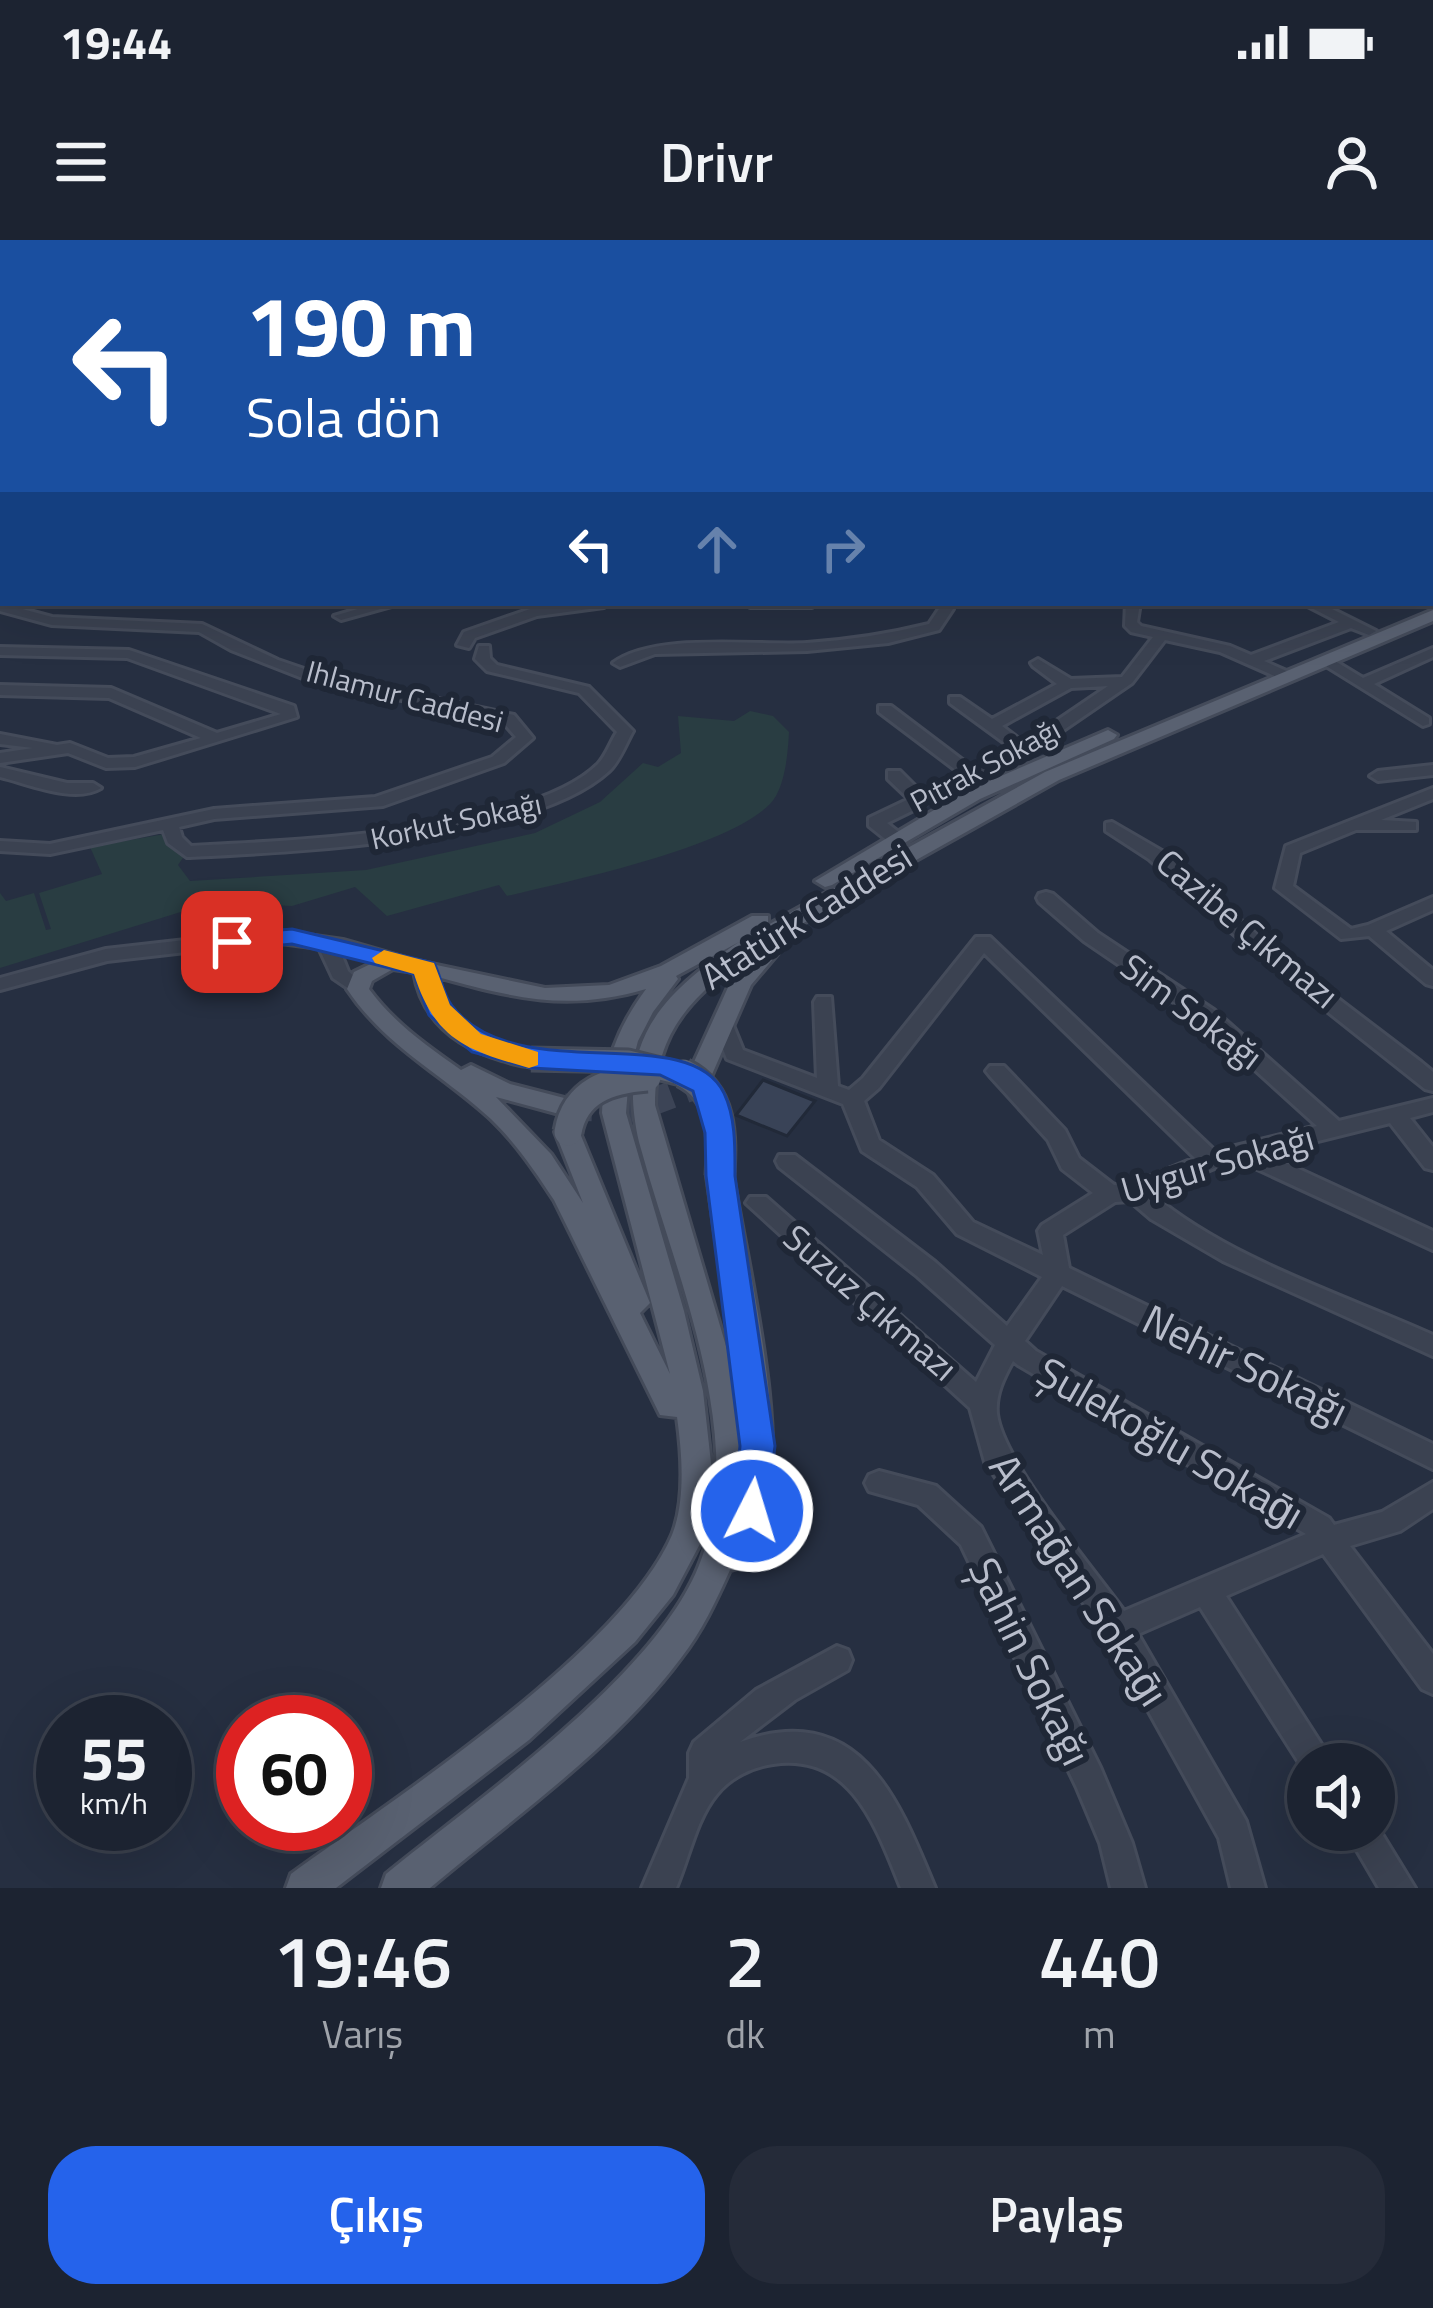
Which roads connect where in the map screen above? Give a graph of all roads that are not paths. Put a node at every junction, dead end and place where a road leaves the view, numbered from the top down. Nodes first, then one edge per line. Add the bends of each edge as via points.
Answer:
1 (90, 606) edge
2 (383, 606) edge
3 (581, 606) edge
4 (945, 606) edge
5 (1133, 606) edge
6 (1315, 606) edge
7 (1424, 606) edge
8 (0, 607) edge
9 (1433, 615) edge
10 (341, 616) dead end
11 (52, 621) junction
12 (1360, 627) junction
13 (1161, 635) junction
14 (464, 645) dead end
15 (484, 649) dead end
16 (670, 650) junction
17 (0, 651) edge
18 (1433, 652) edge
19 (1252, 660) junction
20 (1325, 661) junction
21 (620, 663) dead end
22 (1038, 663) dead end
23 (656, 667) dead end
24 (1279, 673) junction
25 (1127, 680) junction
26 (1364, 683) junction
27 (1068, 684) junction
28 (0, 690) edge
29 (955, 700) dead end
30 (885, 709) dead end
31 (1423, 721) dead end
32 (991, 726) junction
33 (215, 738) junction
34 (1024, 750) junction
35 (1, 757) edge
36 (1433, 770) edge
37 (894, 775) dead end
38 (970, 775) junction
39 (1378, 776) dead end
40 (989, 787) junction
41 (93, 788) dead end
42 (1433, 793) edge
43 (920, 800) junction
44 (169, 823) junction
45 (1343, 825) junction
46 (1112, 826) dead end
47 (1410, 826) dead end
48 (895, 838) junction
49 (0, 846) edge
50 (1046, 898) dead end
51 (1433, 903) edge
52 (810, 908) junction
53 (1373, 931) junction
54 (327, 944) junction
55 (701, 952) junction
56 (413, 966) junction
57 (1433, 980) edge
58 (0, 984) edge
59 (358, 989) junction
60 (824, 1002) dead end
61 (723, 1023) junction
62 (741, 1057) junction
63 (998, 1071) dead end
64 (696, 1084) joint
65 (1433, 1084) edge
66 (828, 1091) junction
67 (852, 1099) junction
68 (1433, 1105) edge
69 (1396, 1116) junction
70 (565, 1119) junction
71 (1334, 1129) junction
72 (1240, 1152) junction
73 (1211, 1160) junction
74 (787, 1161) dead end
75 (1433, 1162) edge
76 (721, 1176) junction
77 (1122, 1193) junction
78 (758, 1203) dead end
79 (1433, 1241) edge
80 (1058, 1274) junction
81 (1010, 1345) junction
82 (1433, 1346) edge
83 (982, 1402) junction
84 (671, 1406) junction
85 (1433, 1457) edge
86 (879, 1483) dead end
87 (694, 1493) junction
88 (1433, 1494) edge
89 (1333, 1539) junction
90 (715, 1576) junction
91 (1206, 1591) junction
92 (1118, 1628) junction
93 (837, 1660) dead end
94 (1433, 1679) edge
95 (1304, 1743) edge
96 (705, 1781) junction
97 (1375, 1851) edge
98 (305, 1888) edge
99 (400, 1888) edge
100 (659, 1888) edge
101 (918, 1888) edge
102 (1128, 1888) edge
103 (1247, 1888) edge
104 (1399, 1888) edge

1 - 11 street
2 - 10 street
3 - 14 street via 469,634
4 - 16 street via 934,627 888,639
5 - 13 street via 1130,622
6 - 12 street
7 - 12 main road, Atatürk Caddesi
8 - 11 street
9 - 20 main road, Atatürk Caddesi
11 - 44 street, Ihlamur Caddesi via 202,628 316,675 508,718 526,738 497,760 393,798
12 - 19 street
12 - 24 main road, Atatürk Caddesi
13 - 19 street
13 - 25 street, Pıtrak Sokağı
15 - 44 street, Korkut Sokağı via 492,668 584,690 625,731 623,746 556,799 376,842 187,852
16 - 21 street
16 - 23 street
17 - 33 street via 129,654 288,709 282,722
18 - 26 street
19 - 24 street
20 - 24 main road, Atatürk Caddesi
20 - 26 street
22 - 27 street
24 - 40 main road, Atatürk Caddesi
24 - 52 main road, Atatürk Caddesi via 1052,776
25 - 27 street
25 - 34 street, Pıtrak Sokağı
26 - 31 street
27 - 32 street, Pıtrak Sokağı
28 - 33 street via 111,693
29 - 32 street
30 - 38 street
32 - 34 street
33 - 35 street via 135,762 106,764 56,748
34 - 38 street, Pıtrak Sokağı
35 - 41 street via 67,788
36 - 39 street
37 - 43 street
38 - 40 street
38 - 43 street, Pıtrak Sokağı
40 - 48 main road, Atatürk Caddesi
42 - 45 street
43 - 48 street, Pıtrak Sokağı via 875,821
44 - 49 street via 50,849
45 - 47 street
45 - 53 street via 1292,850 1284,888 1336,931
46 - 65 street, Cazibe Çıkmazı via 1158,850 1270,956
48 - 55 main road, Atatürk Caddesi
50 - 71 street, Sim Sokağı via 1207,1015
51 - 53 street
52 - 61 main road via 753,964
52 - 90 main road, Atatürk Caddesi via 687,991 664,1019 643,1071 645,1115 730,1418 734,1492
53 - 57 street
54 - 56 street
54 - 58 street via 273,936 106,955
54 - 59 street via 340,974
55 - 56 main road via 644,986 602,997 536,995
55 - 87 main road via 635,1019 614,1100 681,1361 694,1431
56 - 59 main road via 371,970
56 - 76 main road, bridge via 460,1033 495,1052 651,1064 694,1077 716,1109
59 - 70 main road via 480,1079
59 - 84 main road via 385,1023 496,1108 538,1155
60 - 66 street
61 - 62 street
61 - 64 main road
62 - 64 street via 717,1063
62 - 66 street
63 - 77 street via 1058,1136 1070,1163
66 - 67 street
67 - 73 street via 983,941
67 - 80 street, Nehir Sokağı via 870,1145 925,1181 964,1228
68 - 69 street, Uygur Sokağı
69 - 71 street, Uygur Sokağı
69 - 75 street
70 - 76 main road, bridge via 591,1090 621,1078 672,1081 705,1105
70 - 84 main road
71 - 72 street, Uygur Sokağı
72 - 73 street, Uygur Sokağı
72 - 79 street
73 - 77 street, Uygur Sokağı
74 - 81 street, Şulekoğlu Sokaḡı
76 - 90 main road via 758,1484 740,1546
77 - 80 street, Uygur Sokağı via 1050,1231
77 - 82 street
78 - 83 street, Suzuz Çıkmazı
80 - 81 street
80 - 85 street, Nehir Sokağı
81 - 83 street
81 - 89 street, Şulekoğlu Sokaḡı
83 - 92 street, Armaḡan Sokaḡı via 994,1454
84 - 87 main road
86 - 102 street, Şahin Sokağı via 926,1495 970,1537 1089,1778
87 - 98 main road via 687,1539 632,1621 546,1701
88 - 89 street via 1390,1522
89 - 91 street
89 - 94 street
90 - 99 main road, Atatürk Caddesi via 666,1657 628,1695
91 - 92 street
91 - 95 street
92 - 103 street, Armaḡan Sokaḡı via 1234,1834
93 - 96 street via 725,1733 705,1753
96 - 100 street
96 - 101 street via 739,1757 780,1745 823,1752 851,1768 889,1821
97 - 104 street

